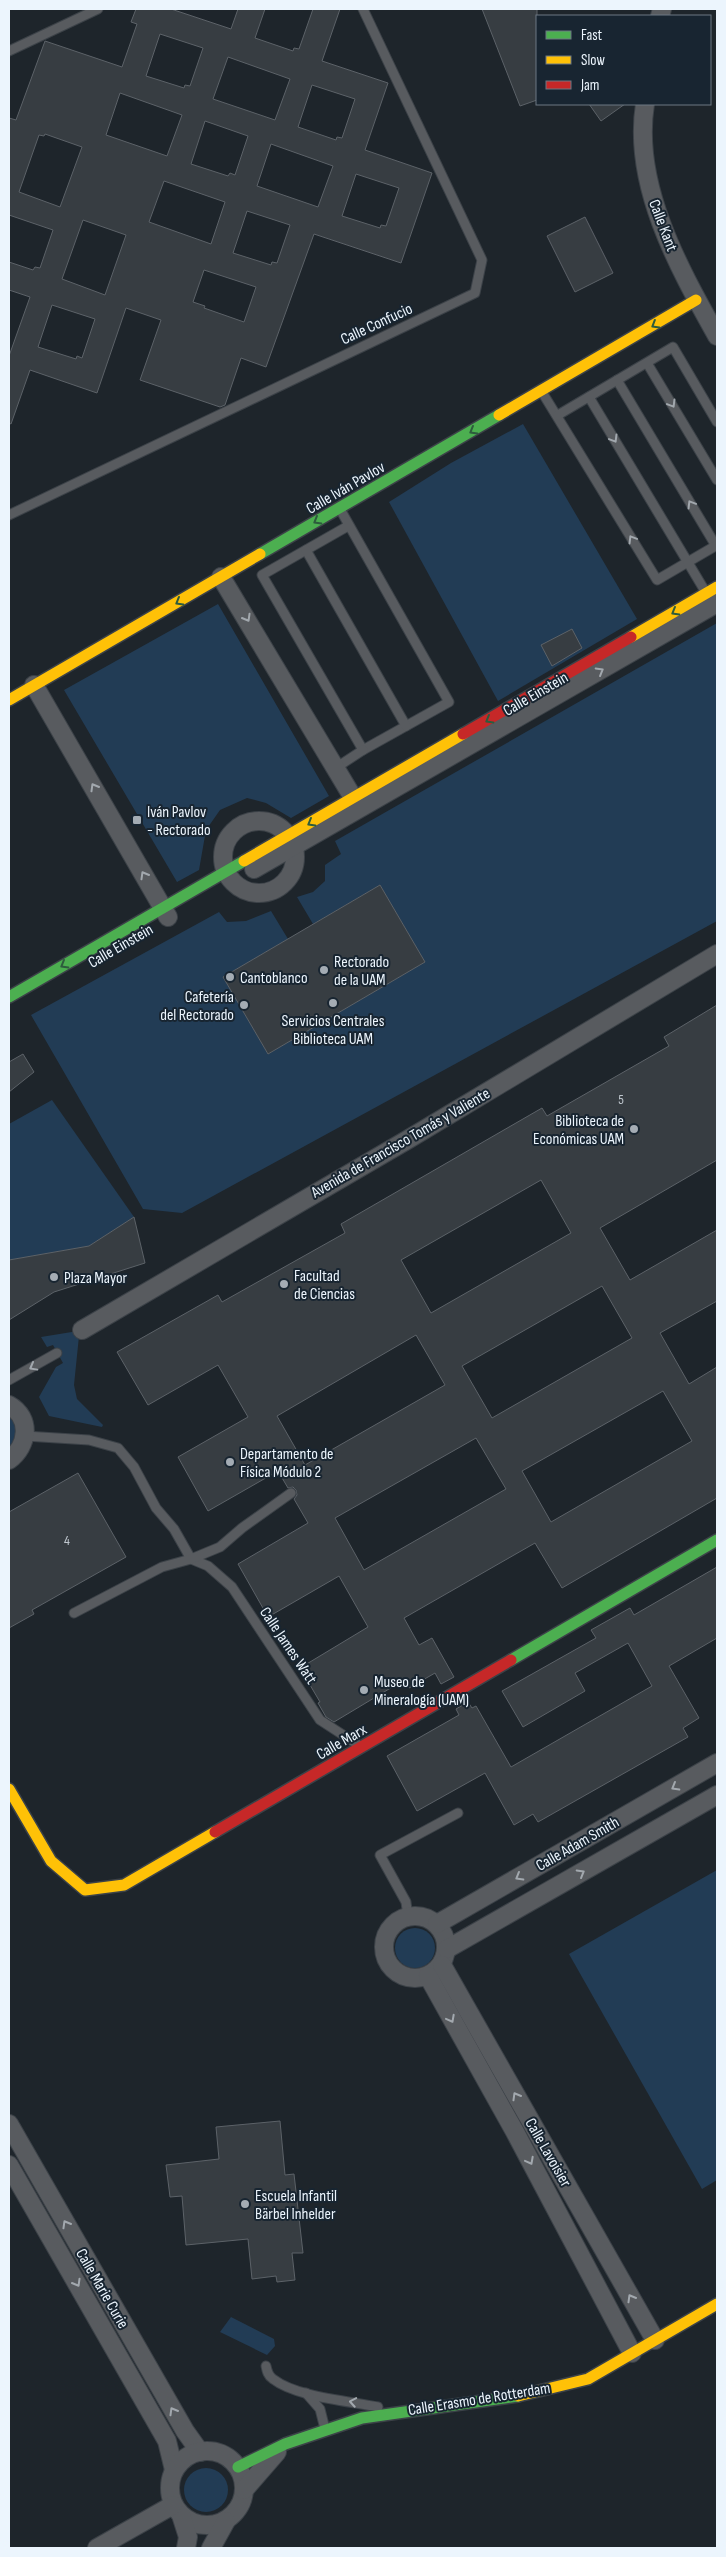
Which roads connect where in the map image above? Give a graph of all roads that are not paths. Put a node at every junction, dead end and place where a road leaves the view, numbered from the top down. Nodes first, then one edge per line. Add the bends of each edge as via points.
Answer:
1 (98, 9) edge
2 (363, 9) edge
3 (9, 51) edge
4 (645, 105) edge
5 (696, 300) junction
6 (717, 336) edge
7 (647, 362) junction
8 (617, 380) junction
9 (542, 392) junction
10 (589, 397) junction
11 (558, 415) junction
12 (717, 422) edge
13 (717, 480) edge
14 (340, 508) junction
15 (9, 515) edge
16 (348, 526) junction
17 (717, 545) edge
18 (306, 550) junction
19 (688, 562) junction
20 (221, 577) junction
21 (717, 587) edge
22 (712, 598) edge
23 (34, 685) junction
24 (9, 700) edge
25 (406, 726) junction
26 (364, 750) junction
27 (334, 769) junction
28 (357, 803) junction
29 (291, 841) junction
30 (228, 877) junction
31 (166, 912) junction
32 (717, 954) edge
33 (9, 997) edge
34 (9, 1009) edge
35 (82, 1330) dead end
36 (57, 1353) dead end
37 (9, 1380) edge
38 (9, 1405) edge
39 (25, 1436) junction
40 (9, 1460) edge
41 (291, 1493) dead end
42 (717, 1540) edge
43 (191, 1559) junction
44 (74, 1613) dead end
45 (362, 1748) junction
46 (717, 1763) edge
47 (9, 1789) edge
48 (717, 1795) edge
49 (458, 1813) dead end
50 (408, 1917) junction
51 (437, 1924) junction
52 (444, 1957) junction
53 (428, 1976) junction
54 (9, 2124) edge
55 (9, 2165) edge
56 (717, 2304) edge
57 (655, 2340) junction
58 (632, 2353) junction
59 (266, 2366) dead end
60 (306, 2392) junction
61 (400, 2410) junction
62 (325, 2430) junction
63 (284, 2444) junction
64 (200, 2452) junction
65 (238, 2467) junction
66 (174, 2470) junction
67 (244, 2490) junction
68 (177, 2510) junction
69 (226, 2521) junction
70 (97, 2548) edge
71 (186, 2548) edge
72 (212, 2548) edge

1 - 3 lane
2 - 15 lane, Calle Confucio via 482,260 475,293
4 - 5 street, Calle Kant via 646,168 658,218
5 - 6 street, Calle Kant
5 -> 9 street, Calle Iván Pavlov
7 - 8 lane
7 - 12 lane via 673,348
7 -> 13 lane
8 - 10 lane
17 -> 8 lane
9 - 11 lane
9 -> 14 street, Calle Iván Pavlov
10 - 11 lane
10 -> 19 lane
19 -> 11 lane via 657,580
14 - 16 lane
14 -> 20 street, Calle Iván Pavlov
16 - 18 lane
16 - 25 lane via 449,702
17 - 19 lane
18 - 25 lane
18 - 26 lane via 262,575
19 - 22 lane
20 -> 23 street, Calle Iván Pavlov
20 -> 27 street
21 - 22 street, Calle Einstein
22 - 28 street, Calle Einstein
23 - 24 street, Calle Iván Pavlov
31 -> 23 street
25 - 26 lane
26 - 27 lane
27 - 28 street
28 - 29 street, Calle Einstein
29 - 30 street, Calle Einstein
29 - 30 street via 294,868 281,886 256,893 240,888
29 - 30 street via 272,822 261,820 240,825 225,841 222,851
30 - 31 street, Calle Einstein
31 -> 33 street, Calle Einstein
31 - 34 street, Calle Einstein
32 - 35 street, Avenida de Francisco Tomás y Valiente
36 -> 37 lane
38 - 39 street via 21,1416
39 - 40 street via 22,1446
39 - 43 lane via 89,1440 118,1448 134,1467 156,1508 174,1529
41 - 43 lane via 220,1547
42 - 45 street, Calle Marx
43 - 44 lane via 162,1567
43 - 45 lane, Calle James Watt via 208,1566 232,1587 320,1720
45 - 47 street, Calle Marx via 124,1885 85,1890 51,1861
46 -> 51 street, Calle Adam Smith
52 -> 48 street, Calle Adam Smith
49 - 50 lane via 380,1855 406,1902
50 - 51 street via 419,1916
50 - 53 street via 391,1928 384,1947 385,1957 390,1966 407,1978
51 - 52 street via 446,1940
52 - 53 street
57 -> 52 street, Calle Lavoisier
53 -> 58 street, Calle Lavoisier
64 -> 54 street, Calle Marie Curie
55 -> 66 street, Calle Marie Curie via 167,2441
56 - 57 street, Calle Erasmo de Rotterdam
57 - 58 street, Calle Erasmo de Rotterdam
58 - 61 street, Calle Erasmo de Rotterdam via 588,2379 527,2394 460,2405
59 - 60 lane via 274,2380
61 -> 60 lane
60 - 62 lane via 320,2409
61 - 62 street, Calle Erasmo de Rotterdam
62 - 63 street, Calle Erasmo de Rotterdam
63 - 65 street, Calle Erasmo de Rotterdam
63 - 67 street
64 - 65 street via 221,2454
64 - 66 street via 181,2461
65 - 67 street
66 - 68 street via 170,2493
67 - 69 street via 242,2502
68 - 69 street via 191,2522 203,2526
68 - 70 street
68 - 71 street via 188,2537
69 - 72 street

